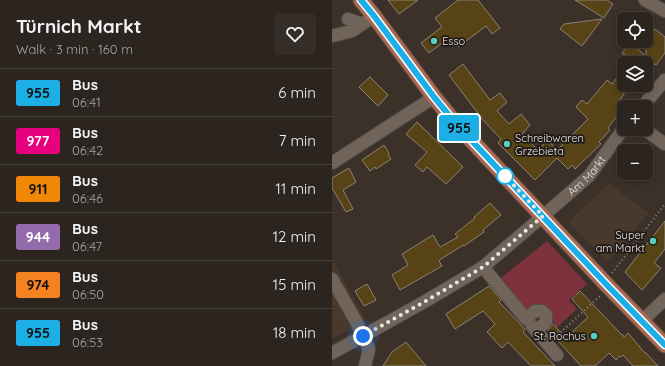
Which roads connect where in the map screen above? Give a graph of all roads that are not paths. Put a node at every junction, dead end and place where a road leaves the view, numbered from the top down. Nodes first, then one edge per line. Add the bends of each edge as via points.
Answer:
1 (361, 0) edge
2 (645, 0) edge
3 (665, 10) edge
4 (374, 16) junction
5 (348, 19) dead end
6 (362, 24) junction
7 (332, 36) edge
8 (665, 80) edge
9 (434, 97) junction
10 (648, 100) edge
11 (653, 135) edge
12 (618, 136) edge
13 (665, 144) edge
14 (332, 163) edge
15 (543, 216) junction
16 (483, 267) junction
17 (332, 279) edge
18 (665, 299) edge
19 (526, 319) junction
20 (642, 321) junction
21 (536, 331) junction
22 (363, 336) junction
23 (665, 345) edge
24 (332, 353) edge
25 (557, 355) dead end
26 (365, 366) edge

1 - 4 main road
2 - 3 street
4 - 6 street
4 - 9 main road
5 - 6 street
6 - 7 street via 352,31
8 - 10 street
9 - 14 street
9 - 15 main road
11 - 13 street
12 - 15 street, Am Markt via 589,176
15 - 16 street, Am Markt
15 - 20 main road
16 - 19 street
16 - 22 street, Am Markt
17 - 22 street
18 - 20 street
19 - 21 street
19 - 21 street via 536,311 542,311 546,315 546,322
20 - 23 main road
21 - 25 street
22 - 24 street, Am Markt
22 - 26 street via 369,349

